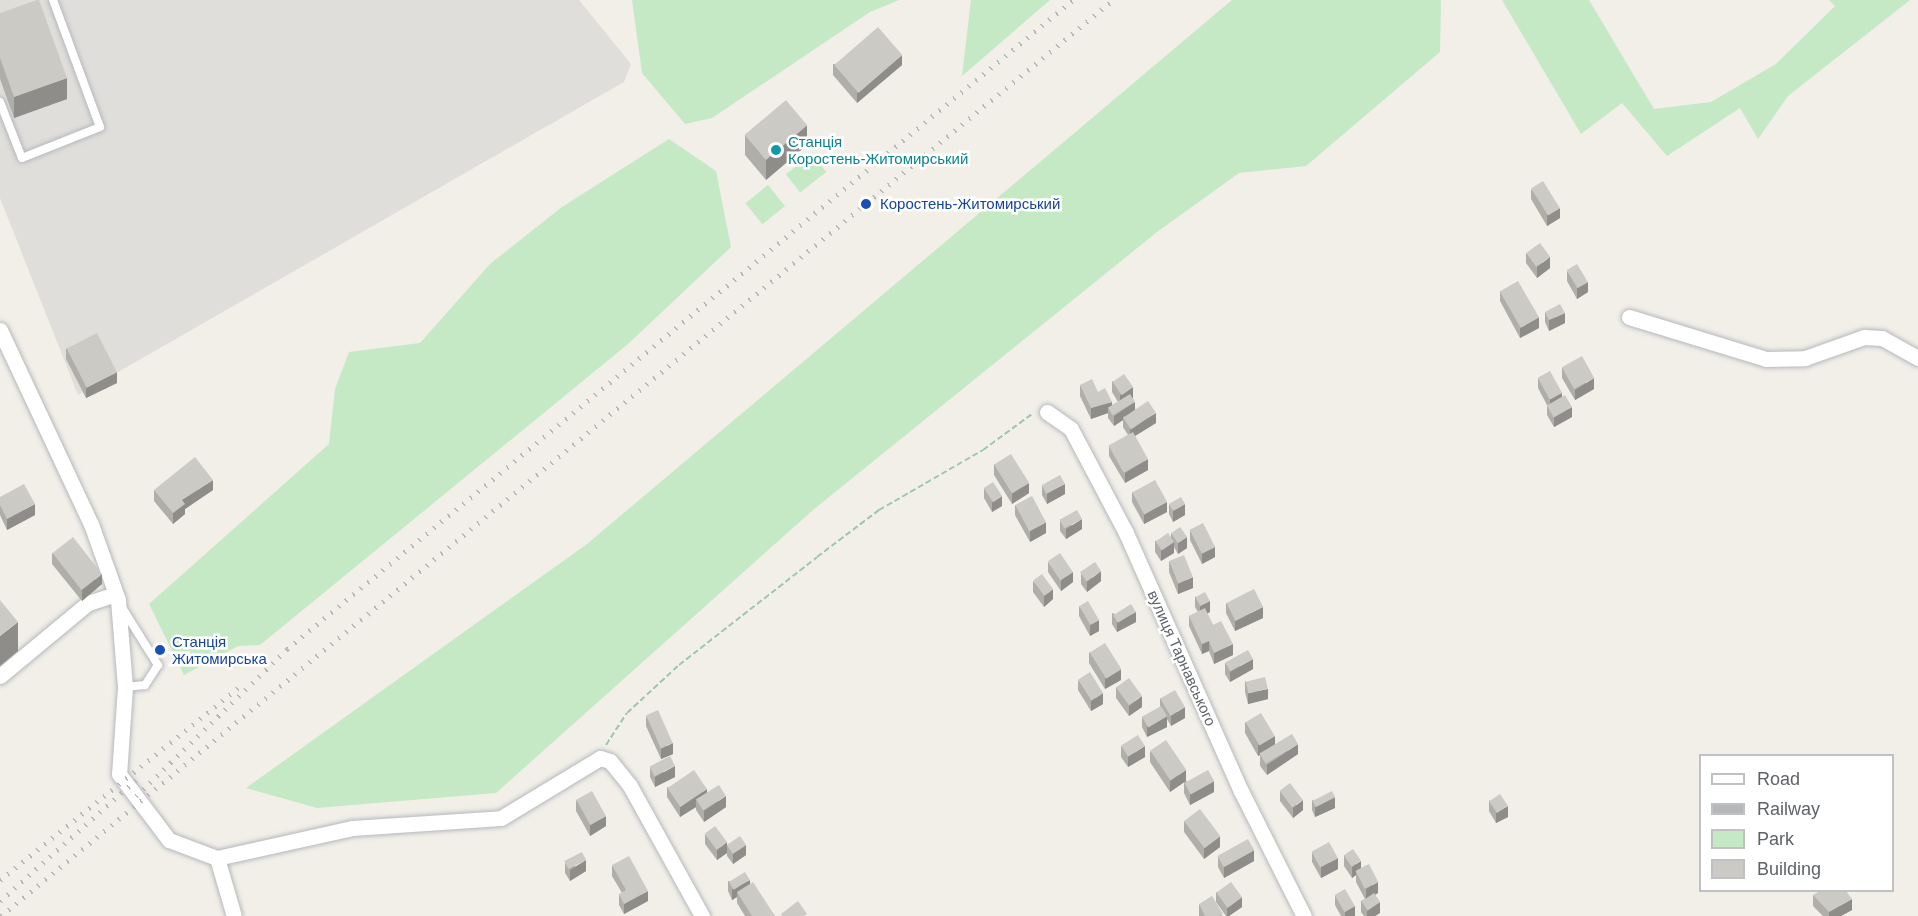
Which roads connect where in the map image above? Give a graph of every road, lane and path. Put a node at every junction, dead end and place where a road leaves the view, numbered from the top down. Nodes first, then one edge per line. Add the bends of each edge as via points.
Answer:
1 (52, 0) edge
2 (0, 102) edge
3 (1629, 317) dead end
4 (0, 330) edge
5 (1918, 358) edge
6 (1047, 412) joint
7 (117, 597) junction
8 (0, 676) edge
9 (125, 687) junction
10 (600, 758) junction
11 (217, 858) junction
12 (234, 916) edge
13 (702, 916) edge
14 (1304, 916) edge

1 - 2 lane via 100,127 22,158
3 - 5 street via 1766,359 1805,358 1864,337 1882,338
4 - 7 street via 91,524
6 - 10 path via 1034,414 983,450 879,510 826,550 627,713
6 - 14 street, вулиця Тарнавського via 1071,429 1121,525
7 - 8 street via 88,603
7 - 9 street
7 - 9 lane via 158,665 149,682
9 - 11 street via 119,774 169,840
10 - 11 street via 501,818 352,828
10 - 13 street via 610,761 630,786
11 - 12 street

